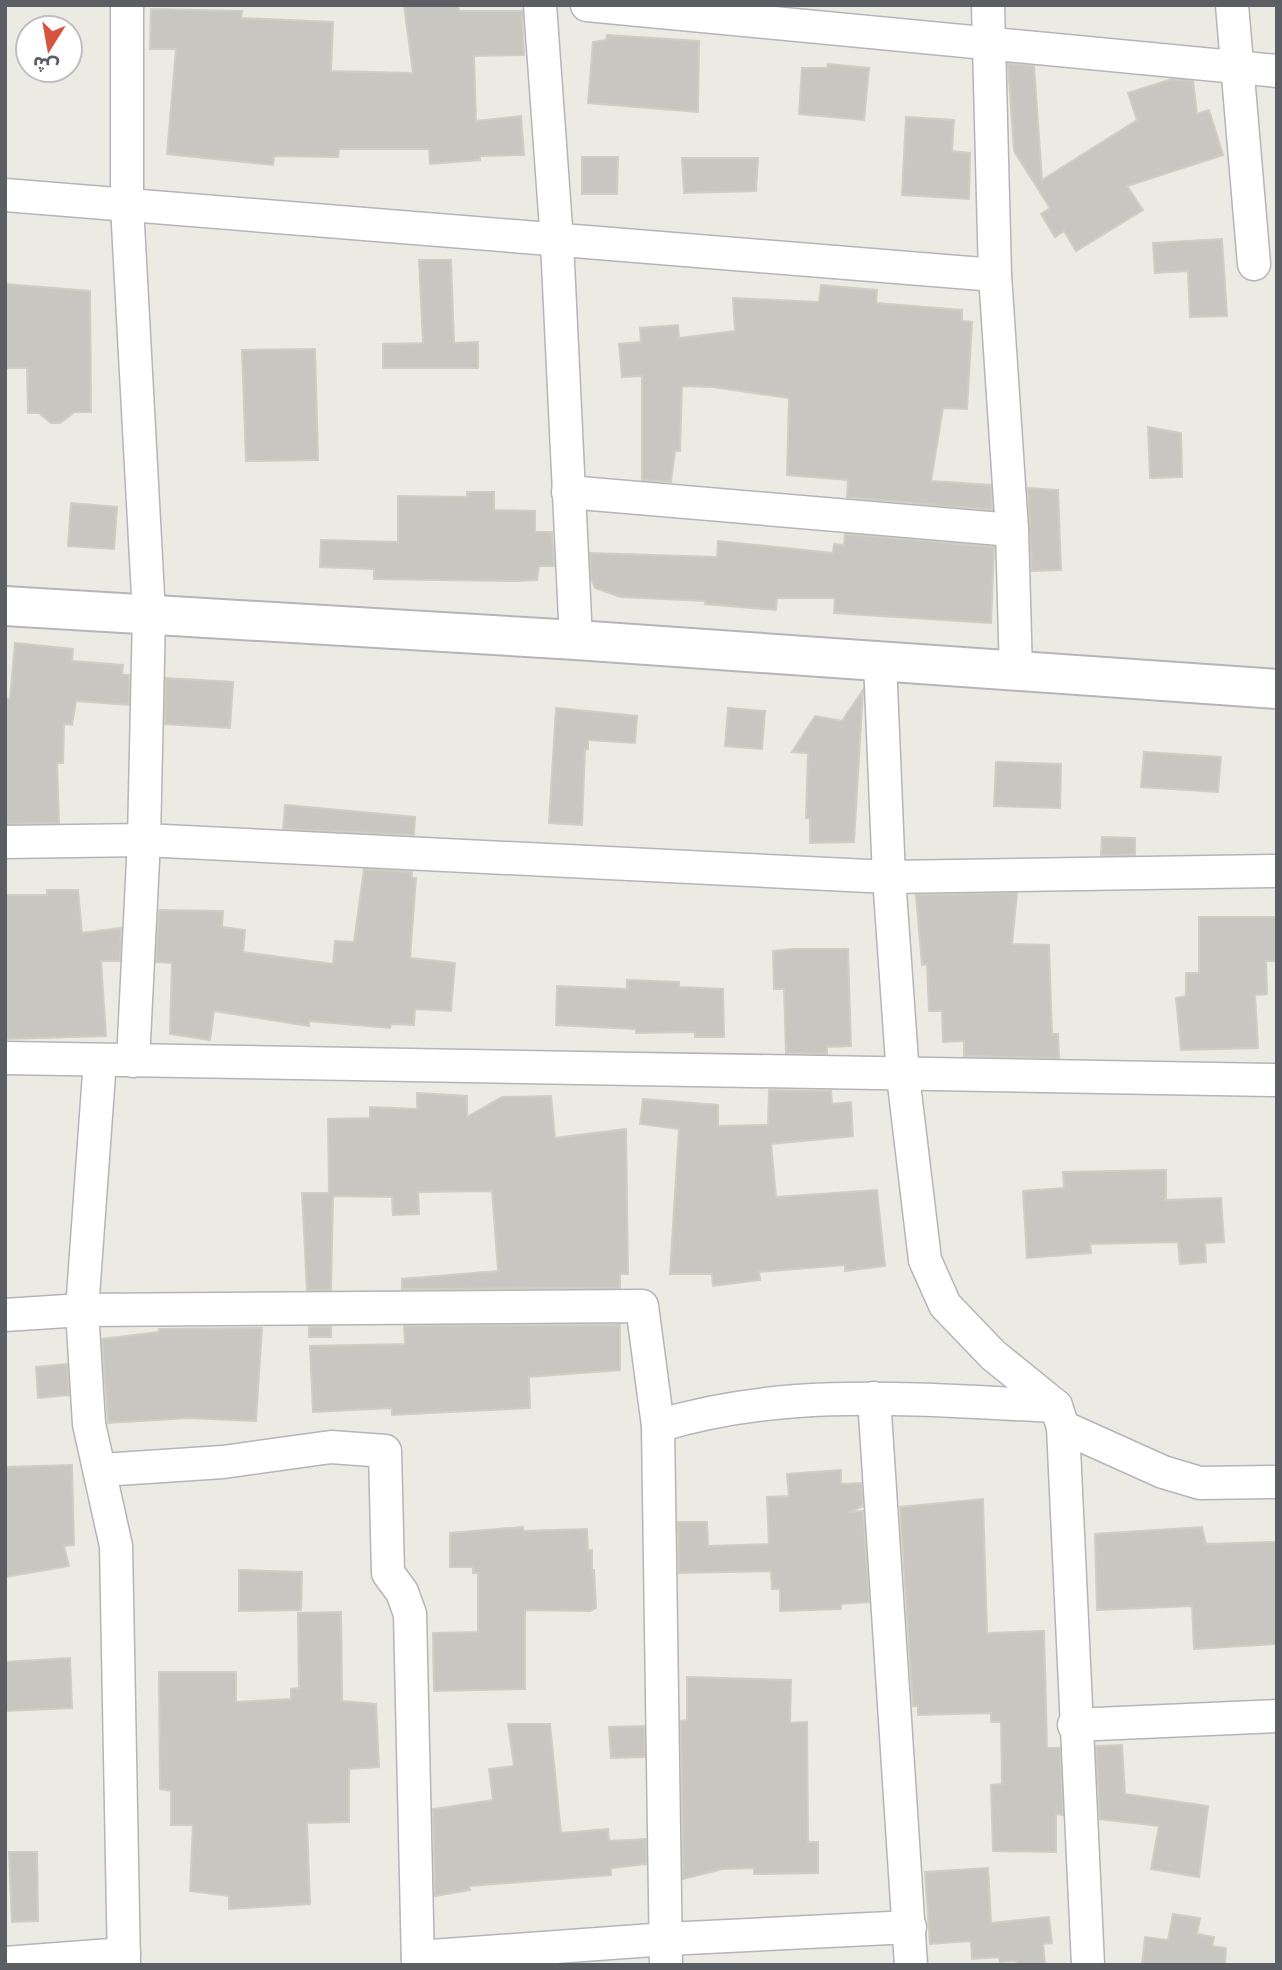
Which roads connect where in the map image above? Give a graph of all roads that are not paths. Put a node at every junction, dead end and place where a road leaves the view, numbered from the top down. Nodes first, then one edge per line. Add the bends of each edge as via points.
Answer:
1 (127, 5) edge
2 (540, 5) edge
3 (587, 5) edge
4 (988, 5) edge
5 (1233, 5) edge
6 (989, 43) junction
7 (1236, 69) junction
8 (1277, 71) edge
9 (5, 195) edge
10 (127, 206) junction
11 (556, 242) junction
12 (1254, 264) dead end
13 (995, 275) junction
14 (568, 492) junction
15 (1012, 530) junction
16 (5, 606) edge
17 (149, 614) junction
18 (576, 640) junction
19 (880, 662) junction
20 (1016, 673) junction
21 (1277, 688) edge
22 (144, 840) junction
23 (5, 842) edge
24 (1277, 871) edge
25 (889, 877) junction
26 (5, 1058) edge
27 (100, 1060) junction
28 (133, 1061) junction
29 (903, 1076) junction
30 (1277, 1080) edge
31 (82, 1310) junction
32 (5, 1315) edge
33 (874, 1398) junction
34 (1059, 1417) junction
35 (657, 1426) junction
36 (102, 1470) junction
37 (1277, 1482) edge
38 (1277, 1716) edge
39 (1074, 1725) junction
40 (910, 1927) junction
41 (666, 1952) edge
42 (124, 1959) edge
43 (418, 1961) edge
44 (5, 1963) edge
45 (911, 1965) edge
46 (1088, 1965) edge

1 - 10 street
2 - 11 street
3 - 6 street
4 - 6 street
5 - 7 street
6 - 7 street
6 - 13 street
7 - 8 street
7 - 12 street
9 - 10 street
10 - 11 street
10 - 17 street
11 - 13 street
11 - 14 street
13 - 15 street
14 - 15 street
14 - 18 street
15 - 20 street
16 - 17 street
17 - 18 street
17 - 22 street
18 - 19 street
19 - 20 street
19 - 25 street
20 - 21 street
22 - 23 street
22 - 25 street
22 - 28 street
24 - 25 street
25 - 29 street
26 - 27 street
27 - 28 street
27 - 31 street
28 - 29 street
29 - 30 street
29 - 34 street via 925,1260 945,1305
31 - 32 street
31 - 35 street via 642,1306
31 - 36 street via 89,1424
33 - 34 street
33 - 35 street via 755,1403
33 - 40 street
34 - 37 street via 1163,1472 1200,1483
34 - 39 street
35 - 41 street
36 - 42 street via 116,1546
36 - 43 street via 223,1462 331,1447 385,1451 388,1573 402,1591 410,1614
38 - 39 street
39 - 46 street
40 - 41 street
40 - 45 street
41 - 43 street
42 - 44 street

